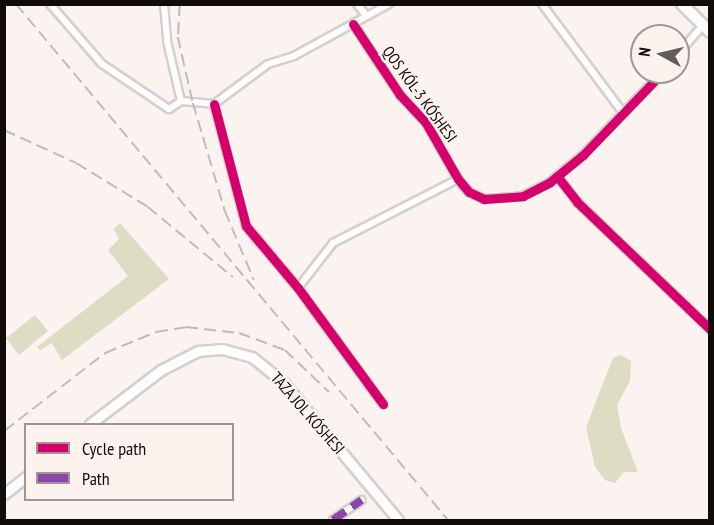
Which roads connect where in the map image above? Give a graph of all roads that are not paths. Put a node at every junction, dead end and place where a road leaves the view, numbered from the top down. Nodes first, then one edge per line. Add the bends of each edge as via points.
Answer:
1 (50, 4) edge
2 (164, 4) edge
3 (357, 4) edge
4 (389, 4) edge
5 (542, 4) edge
6 (682, 4) edge
7 (366, 15) junction
8 (353, 24) junction
9 (706, 28) edge
10 (690, 43) edge
11 (652, 84) edge
12 (181, 101) junction
13 (214, 105) junction
14 (624, 114) junction
15 (557, 176) junction
16 (459, 179) junction
17 (298, 288) junction
18 (710, 329) edge
19 (383, 404) dead end
20 (91, 423) edge
21 (24, 479) edge
22 (4, 494) edge
23 (362, 500) dead end
24 (333, 520) edge
25 (398, 520) edge

1 - 12 street via 102,64 169,109
2 - 12 street via 167,40
3 - 7 street
4 - 7 street
5 - 14 street
6 - 9 main road
7 - 8 street
8 - 13 street via 249,75
8 - 16 street, QOS KÓL-3 KÓSHESI via 400,96 426,123
9 - 10 street
11 - 14 street, QOS KÓL-3 KÓSHESI
12 - 13 street
13 - 17 street via 246,226
14 - 15 street, QOS KÓL-3 KÓSHESI
15 - 16 street, QOS KÓL-3 KÓSHESI via 523,196 502,200 469,192
15 - 18 street via 577,202
16 - 17 street via 333,243
17 - 19 street
20 - 25 main road, TAZA JOL KÓSHESI via 161,370 198,351 222,349 252,357 267,367
21 - 22 main road
23 - 24 street

